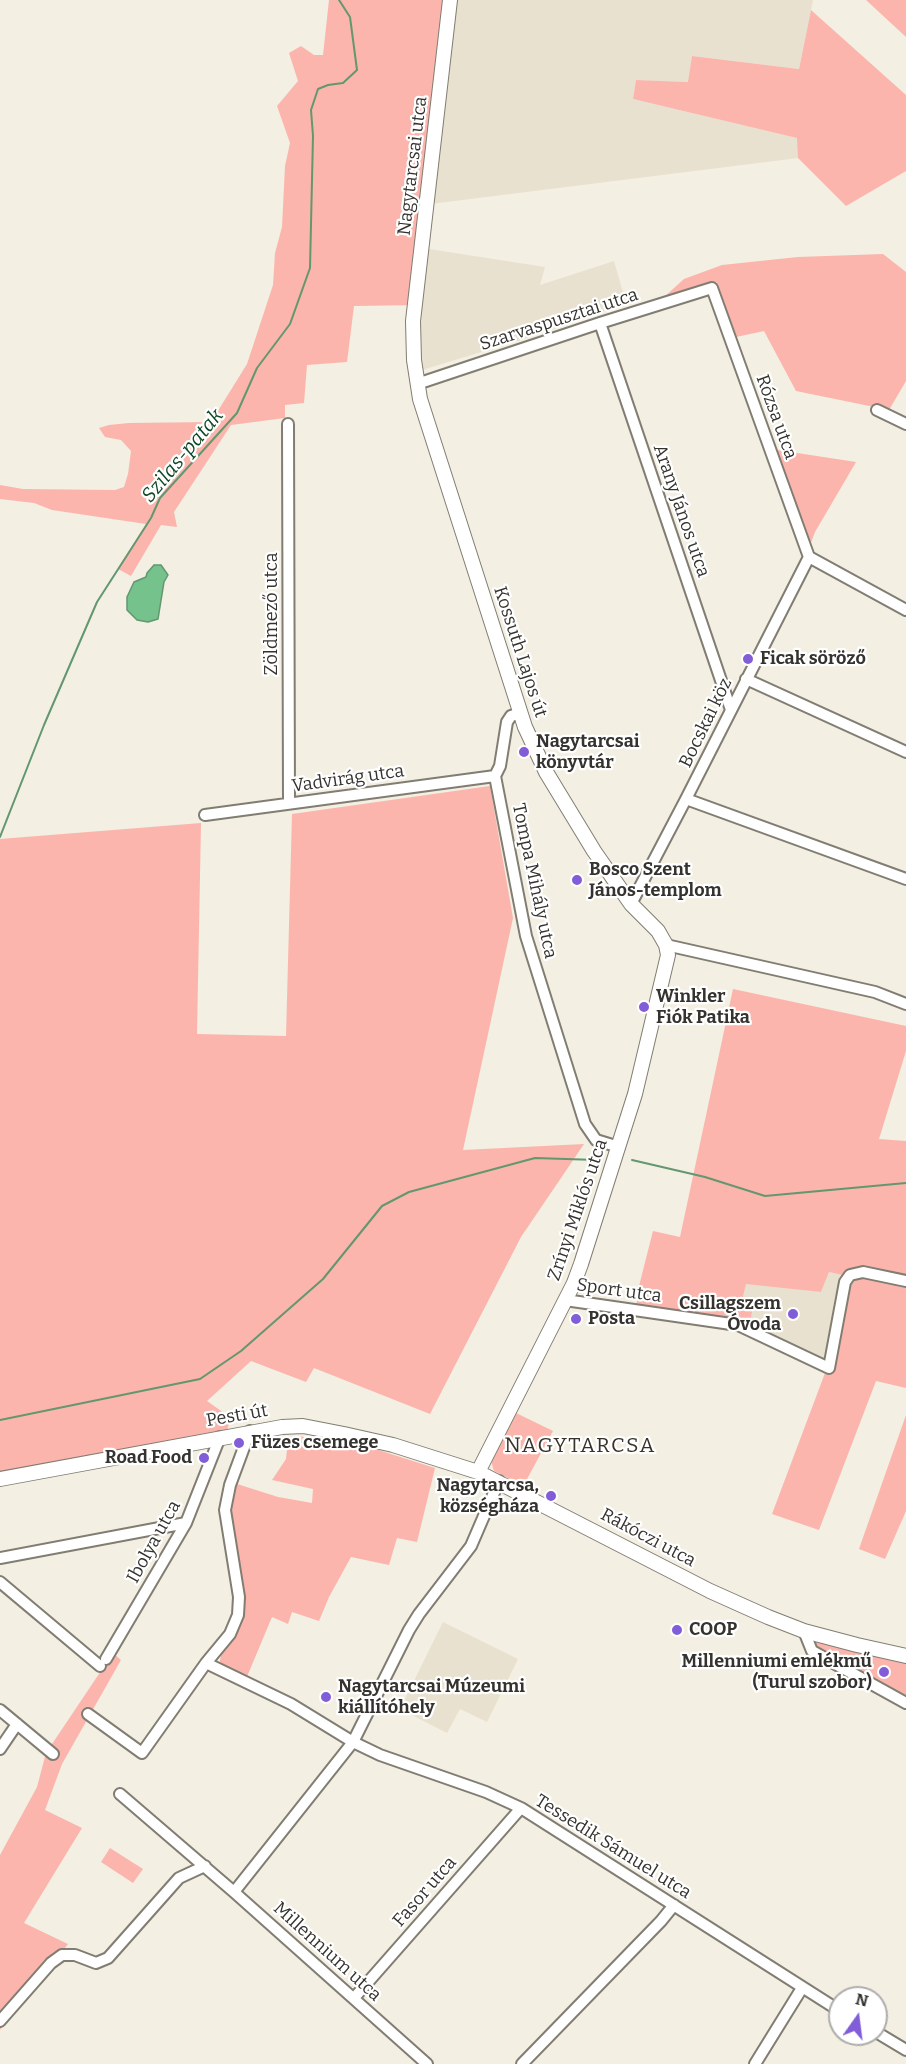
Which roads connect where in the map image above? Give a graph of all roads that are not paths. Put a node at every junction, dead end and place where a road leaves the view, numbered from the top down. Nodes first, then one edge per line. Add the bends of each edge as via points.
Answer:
1 (450, 0) edge
2 (712, 288) joint
3 (600, 323) junction
4 (412, 337) joint
5 (417, 384) junction
6 (877, 410) dead end
7 (288, 424) dead end
8 (906, 424) edge
9 (809, 557) junction
10 (906, 610) edge
11 (746, 679) junction
12 (731, 710) junction
13 (520, 713) junction
14 (906, 752) edge
15 (495, 776) junction
16 (687, 799) junction
17 (289, 803) junction
18 (205, 815) dead end
19 (906, 879) edge
20 (631, 904) junction
21 (666, 945) junction
22 (906, 1004) edge
23 (618, 1149) junction
24 (906, 1281) edge
25 (565, 1300) junction
26 (250, 1431) junction
27 (220, 1437) junction
28 (478, 1472) junction
29 (0, 1479) edge
30 (499, 1481) junction
31 (186, 1523) junction
32 (0, 1558) edge
33 (0, 1582) edge
34 (804, 1630) junction
35 (906, 1656) edge
36 (206, 1663) junction
37 (906, 1703) edge
38 (0, 1710) edge
39 (88, 1714) dead end
40 (17, 1724) junction
41 (353, 1742) junction
42 (0, 1749) edge
43 (53, 1754) dead end
44 (120, 1794) dead end
45 (521, 1808) junction
46 (205, 1866) junction
47 (234, 1892) junction
48 (674, 1905) junction
49 (802, 1988) junction
50 (354, 1998) junction
51 (828, 2004) edge
52 (0, 2021) edge
53 (888, 2039) edge
54 (906, 2050) edge
55 (427, 2064) edge
56 (522, 2064) edge
57 (755, 2064) edge

1 - 4 main road, Nagytarcsai utca
2 - 3 street, Szarvaspusztai utca
2 - 9 street, Rózsa utca
3 - 5 street, Szarvaspusztai utca
3 - 12 street, Arany János utca
4 - 5 main road, Kossuth Lajos út
5 - 13 main road, Kossuth Lajos út
6 - 8 street
7 - 17 street, Zöldmező utca
9 - 10 street
9 - 11 street, Bocskai köz
11 - 12 street, Bocskai köz
11 - 14 street
12 - 16 street, Bocskai köz
13 - 15 street, Tompa Mihály utca via 507,722
13 - 20 main road, Kossuth Lajos út via 546,772
15 - 17 street, Vadvirág utca
15 - 23 street, Tompa Mihály utca via 526,936 575,1095 585,1124 596,1140
16 - 19 street
16 - 20 street, Bocskai köz
17 - 18 street, Vadvirág utca
20 - 21 main road, Kossuth Lajos út via 658,931
21 - 22 street via 874,992
21 - 23 main road, Zrínyi Miklós utca via 665,970
23 - 25 main road, Zrínyi Miklós utca via 581,1264
24 - 25 street, Sport utca via 863,1272 850,1275 845,1282 829,1368 738,1325
25 - 28 main road, Zrínyi Miklós utca
26 - 27 main road, Pesti út
26 - 28 main road, Pesti út via 303,1426 393,1445
26 - 36 street via 225,1510 240,1597 238,1615 230,1634
27 - 29 main road, Pesti út
27 - 31 street, Ibolya utca
28 - 30 main road, Rákóczi utca
30 - 34 main road, Rákóczi utca via 711,1592
30 - 41 street via 471,1546 409,1630
31 - 32 street
31 - 33 street, Ibolya utca via 103,1662
34 - 35 main road, Rákóczi utca
34 - 37 street via 812,1651
36 - 39 street via 142,1753
36 - 41 street, Tessedik Sámuel utca via 291,1704
38 - 40 street
40 - 42 street
40 - 43 street
41 - 45 street, Tessedik Sámuel utca
41 - 47 street
44 - 46 street, Millennium utca
45 - 48 street, Tessedik Sámuel utca
45 - 50 street, Fasor utca
46 - 47 street, Millennium utca
46 - 52 street via 179,1878 108,1958 96,1963 75,1954 62,1955 51,1963
47 - 50 street, Millennium utca
48 - 49 street, Tessedik Sámuel utca
48 - 56 street
49 - 51 street, Tessedik Sámuel utca
49 - 57 street
50 - 55 street, Millennium utca
53 - 54 street

